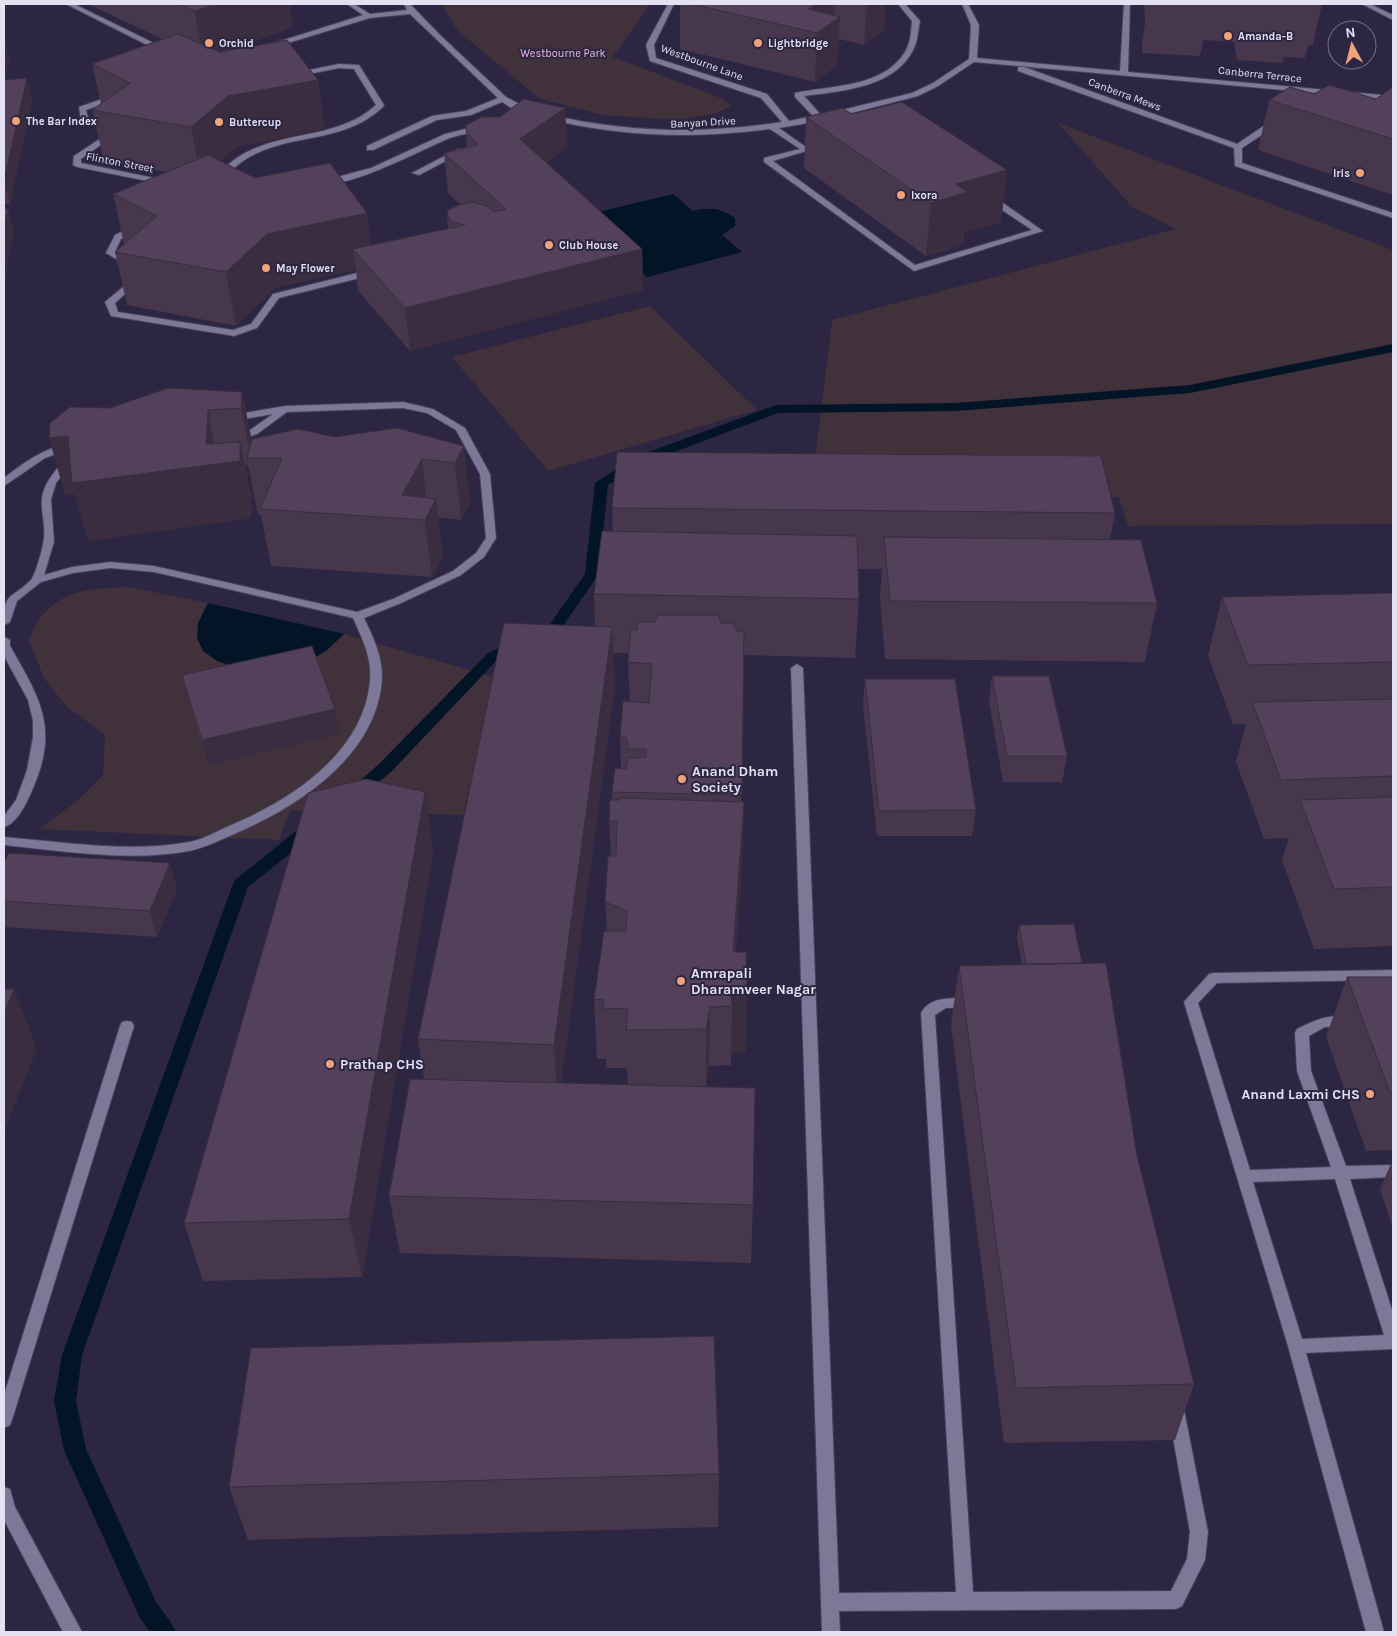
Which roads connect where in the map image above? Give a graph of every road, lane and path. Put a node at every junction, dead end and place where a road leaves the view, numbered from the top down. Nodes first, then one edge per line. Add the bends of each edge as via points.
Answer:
1 (68, 4) edge
2 (350, 4) edge
3 (407, 4) edge
4 (671, 4) edge
5 (901, 4) edge
6 (965, 4) edge
7 (1127, 4) edge
8 (1365, 4) edge
9 (412, 12) junction
10 (369, 16) junction
11 (1393, 18) edge
12 (266, 47) edge
13 (174, 54) edge
14 (973, 60) junction
15 (191, 63) edge
16 (1004, 63) junction
17 (209, 64) edge
18 (1124, 72) junction
19 (1393, 98) edge
20 (503, 99) junction
21 (1286, 115) edge
22 (435, 118) junction
23 (820, 119) junction
24 (486, 124) edge
25 (787, 124) junction
26 (773, 126) junction
27 (469, 132) junction
28 (479, 138) edge
29 (1238, 147) junction
30 (370, 148) dead end
31 (466, 149) edge
32 (416, 173) dead end
33 (332, 181) junction
34 (315, 182) edge
35 (338, 189) edge
36 (224, 190) edge
37 (205, 191) junction
38 (982, 193) edge
39 (188, 200) edge
40 (1393, 216) edge
41 (144, 223) edge
42 (380, 268) edge
43 (285, 409) junction
44 (218, 421) edge
45 (219, 439) edge
46 (84, 444) edge
47 (82, 460) edge
48 (4, 484) edge
49 (37, 580) junction
50 (358, 616) junction
51 (4, 622) edge
52 (4, 640) edge
53 (797, 668) dead end
54 (4, 823) edge
55 (4, 841) edge
56 (1393, 975) edge
57 (982, 1003) edge
58 (1367, 1021) edge
59 (127, 1026) dead end
60 (1393, 1171) edge
61 (1341, 1173) junction
62 (1243, 1176) junction
63 (1393, 1337) edge
64 (1393, 1342) edge
65 (1296, 1346) junction
66 (1174, 1396) edge
67 (4, 1420) edge
68 (4, 1495) edge
69 (965, 1601) junction
70 (830, 1602) junction
71 (73, 1632) edge
72 (831, 1632) edge
73 (1375, 1632) edge

1 - 13 street
2 - 10 street
3 - 9 street, Banyan Drive
4 - 25 street, Westbourne Lane via 650,45 653,59 764,96
5 - 23 street via 916,21 910,50 894,68 863,84 798,95
6 - 14 street via 975,25
7 - 18 street
8 - 11 street
9 - 10 street
9 - 20 street, Banyan Drive
10 - 12 street
14 - 16 street, Canberra Terrace
14 - 23 street, Banyan Drive via 921,92
15 - 17 street via 200,67
16 - 18 street, Canberra Terrace
16 - 29 street, Canberra Mews
18 - 19 street, Canberra Terrace
20 - 22 street via 468,113
20 - 26 street, Banyan Drive via 515,111 659,135 727,133
21 - 29 street
22 - 27 street
22 - 30 street
23 - 25 street, Banyan Drive
24 - 27 street
25 - 26 street, Banyan Drive
26 - 38 street via 810,149 767,160 914,268 1039,231
27 - 28 street
27 - 33 street via 449,136 383,167
29 - 40 street via 1238,164
31 - 32 street
33 - 34 street
33 - 35 street
36 - 37 street, Flinton Street
37 - 37 street, Flinton Street via 243,156 326,134 372,115 380,105 356,67 339,66 279,78 199,72 177,75 82,110 84,119 109,128 111,135 77,158 77,165
37 - 39 street, Flinton Street
41 - 42 street via 118,237 110,253 138,268 138,277 110,302 114,314 234,333 254,326 276,296 376,272
43 - 44 street
43 - 45 street via 248,436
43 - 50 street via 402,405 430,411 460,428 484,474 491,538 480,555 457,573
46 - 48 street via 37,457
47 - 49 street via 63,467 50,483 46,499 49,542
49 - 50 street via 72,570 110,565 154,569
49 - 51 street via 12,599
50 - 55 street via 374,653 376,681 368,712 351,743 326,772 287,802 247,825 192,846 139,851
52 - 54 street via 4,646 36,709 40,740 30,780 13,816
53 - 70 street
56 - 62 street via 1214,978 1191,1002
57 - 69 street via 942,1003 928,1013
58 - 61 street via 1323,1022 1302,1033 1304,1071
59 - 67 street
60 - 61 street
61 - 62 street
61 - 63 street
62 - 65 street
64 - 65 street
65 - 73 street
66 - 69 street via 1199,1532 1196,1560 1176,1600
68 - 71 street via 7,1509
69 - 70 street
70 - 72 street

